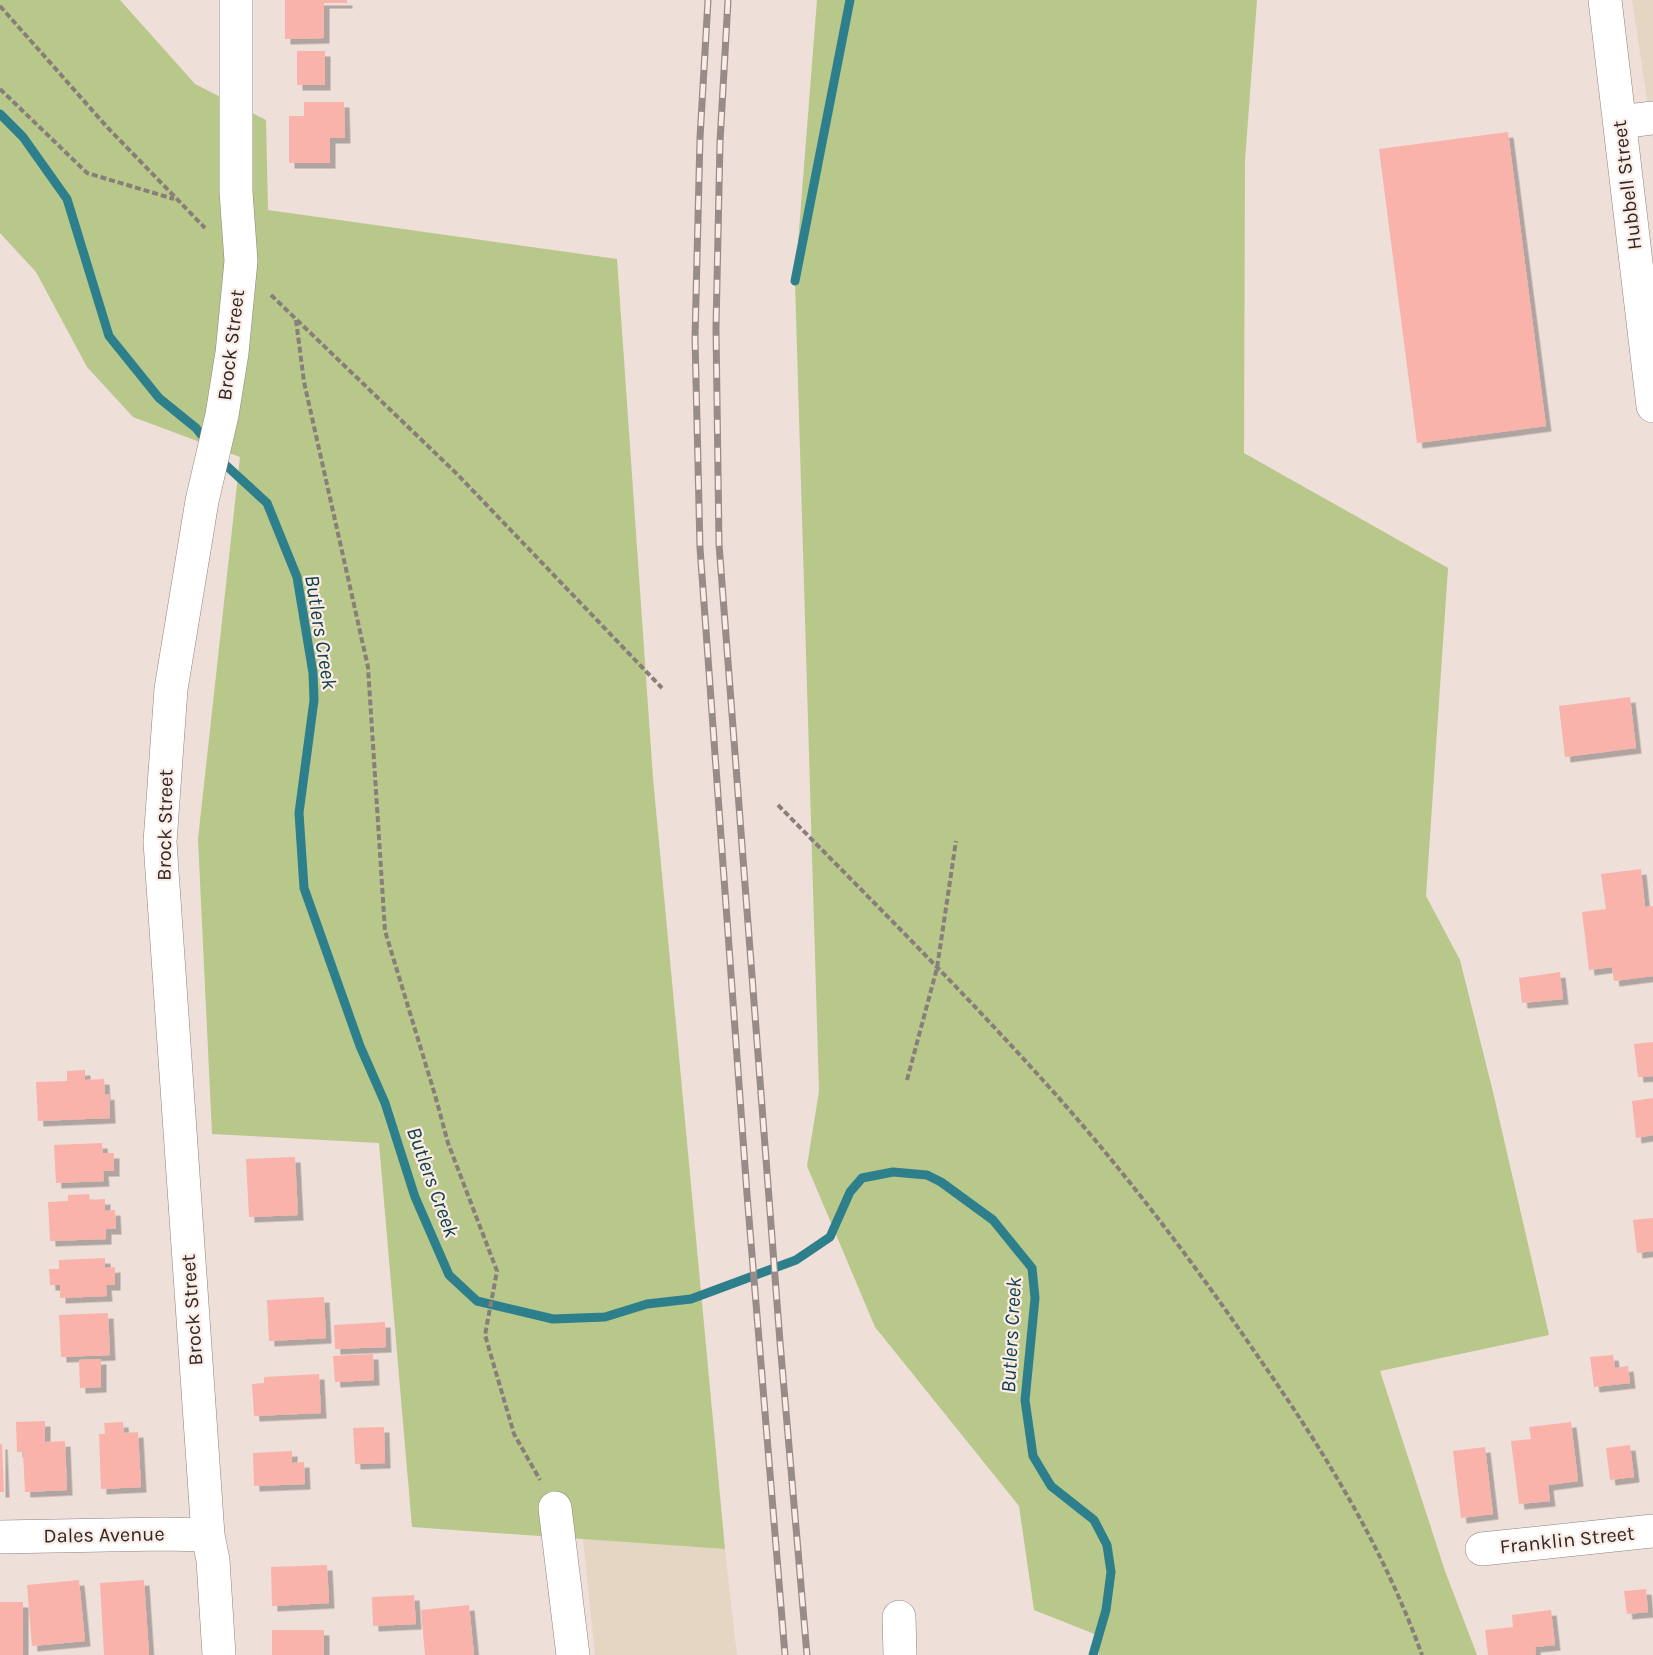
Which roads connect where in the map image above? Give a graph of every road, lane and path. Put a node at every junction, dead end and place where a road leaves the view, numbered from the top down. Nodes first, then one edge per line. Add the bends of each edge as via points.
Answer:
1 (236, 0) edge
2 (1605, 0) edge
3 (0, 6) edge
4 (0, 89) edge
5 (1653, 118) edge
6 (1620, 122) junction
7 (175, 199) junction
8 (241, 261) junction
9 (296, 320) junction
10 (1653, 406) edge
11 (662, 688) dead end
12 (778, 805) dead end
13 (956, 841) dead end
14 (937, 968) junction
15 (907, 1080) dead end
16 (555, 1508) joint
17 (1653, 1531) edge
18 (208, 1535) junction
19 (0, 1537) edge
20 (1482, 1549) dead end
21 (899, 1617) dead end
22 (219, 1655) edge
23 (573, 1655) edge
24 (900, 1655) edge
25 (1422, 1655) edge

1 - 8 street, Brock Street via 236,192
2 - 6 street, Hubbell Street
3 - 7 path
4 - 7 path via 87,173
5 - 6 street
6 - 10 street, Hubbell Street
7 - 8 path
8 - 9 path
8 - 18 street, Brock Street via 222,415 202,501 171,689 160,842
9 - 11 path via 457,474
9 - 16 path via 303,382 368,667 385,931 448,1143 497,1271 485,1335 514,1434
12 - 14 path
13 - 14 path
14 - 15 path
14 - 25 path via 1041,1077 1114,1162 1242,1333 1306,1426 1366,1527 1407,1612
16 - 23 street
17 - 20 street, Franklin Street
18 - 19 street, Dales Avenue
18 - 22 street, Brock Street
21 - 24 street

